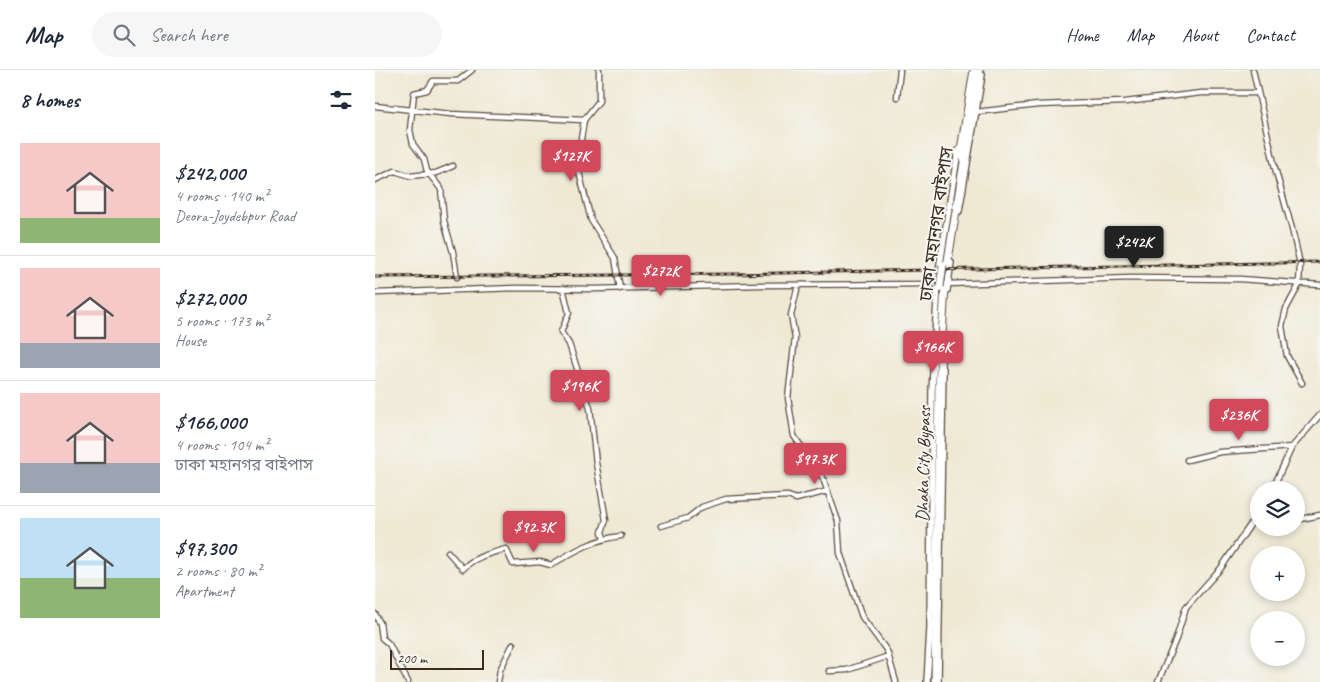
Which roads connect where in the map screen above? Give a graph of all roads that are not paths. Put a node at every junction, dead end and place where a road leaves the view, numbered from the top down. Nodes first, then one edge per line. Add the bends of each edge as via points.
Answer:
1 (472, 70) edge
2 (599, 70) edge
3 (900, 70) edge
4 (972, 70) edge
5 (981, 70) edge
6 (1253, 70) edge
7 (1257, 93) junction
8 (897, 96) dead end
9 (375, 106) edge
10 (413, 110) junction
11 (976, 112) junction
12 (584, 120) junction
13 (453, 166) dead end
14 (430, 174) junction
15 (375, 180) edge
16 (945, 265) junction
17 (457, 276) dead end
18 (798, 285) junction
19 (943, 285) junction
20 (1299, 285) junction
21 (1320, 285) edge
22 (563, 288) junction
23 (620, 288) junction
24 (375, 293) edge
25 (1302, 383) dead end
26 (1320, 415) edge
27 (1292, 447) junction
28 (1187, 460) dead end
29 (1276, 481) edge
30 (828, 491) junction
31 (1320, 515) edge
32 (1305, 518) edge
33 (1250, 525) edge
34 (661, 526) dead end
35 (621, 536) dead end
36 (604, 538) junction
37 (448, 552) dead end
38 (375, 614) edge
39 (513, 644) dead end
40 (889, 656) junction
41 (829, 671) dead end
42 (407, 682) edge
43 (498, 682) edge
44 (896, 682) edge
45 (929, 682) edge
46 (937, 682) edge
47 (1158, 682) edge

1 - 10 street via 458,81 433,81 427,90 414,93
2 - 12 street via 599,101
3 - 8 street
4 - 16 highway, ঢাকা মহানগর বাইপাস
4 - 19 main road
5 - 11 main road
5 - 16 highway
6 - 7 street
7 - 11 street via 1038,104
7 - 20 street via 1293,229 1300,264
9 - 10 street
10 - 12 street
10 - 14 street via 410,130 413,144
11 - 19 main road
12 - 23 street via 577,160 579,175 591,220 615,258
13 - 14 street
14 - 15 street via 411,176 395,171
14 - 17 street via 441,189 443,221
16 - 19 highway, ঢাকা মহানগর বাইপাস, bridge
18 - 19 street
18 - 23 street
18 - 30 street via 791,316 795,338 787,398 795,439 815,465
19 - 20 street via 1131,278 1240,279
19 - 45 highway, ঢাকা মহানগর বাইপাস via 936,374
19 - 46 highway, Dhaka City Bypass
20 - 21 street
20 - 25 street via 1281,326 1287,356
22 - 23 street
22 - 24 street
22 - 36 street via 569,313 561,332 569,344 589,408 606,520 602,532
26 - 27 street
27 - 28 street via 1221,452
27 - 29 street
30 - 34 street via 796,498 726,499 702,507 688,518
30 - 40 street via 838,521 840,553 862,617
31 - 32 street
33 - 47 street via 1217,573 1186,607
35 - 36 street
36 - 37 street via 551,565 540,562 513,564 506,549 480,557 463,569
38 - 42 street via 382,638 389,644
39 - 43 street
40 - 41 street via 847,670
40 - 44 street

